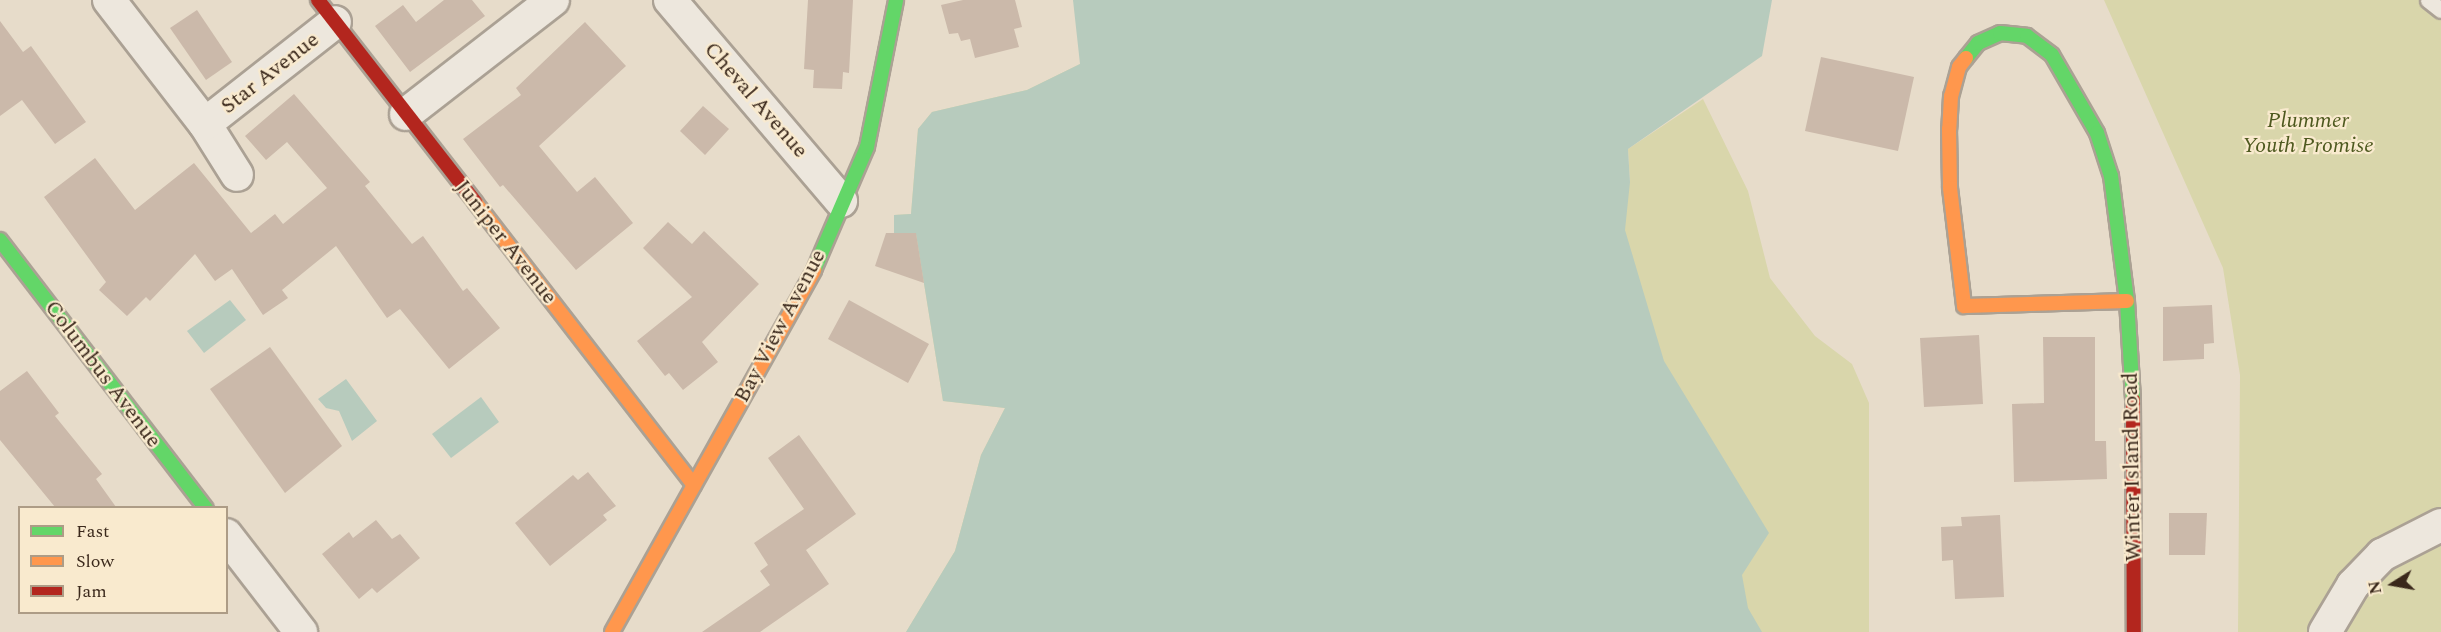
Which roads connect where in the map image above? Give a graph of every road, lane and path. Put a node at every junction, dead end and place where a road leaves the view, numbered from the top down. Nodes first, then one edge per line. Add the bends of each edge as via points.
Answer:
1 (109, 0) edge
2 (553, 0) edge
3 (670, 0) edge
4 (896, 0) edge
5 (2428, 0) edge
6 (2441, 10) edge
7 (326, 11) edge
8 (406, 114) junction
9 (205, 124) junction
10 (237, 175) dead end
11 (841, 201) junction
12 (0, 240) edge
13 (2127, 301) junction
14 (694, 485) junction
15 (205, 506) edge
16 (2441, 525) edge
17 (228, 538) edge
18 (301, 632) edge
19 (612, 632) edge
20 (2134, 632) edge
21 (2325, 632) edge

1 - 9 street, Star Avenue
2 - 8 street
3 - 11 street, Cheval Avenue
4 - 11 street, Bay View Avenue via 867,147
5 - 6 lane
7 - 8 street, Juniper Avenue
7 - 9 street, Star Avenue
8 - 14 street, Juniper Avenue
9 - 10 street, Star Avenue
11 - 14 street, Bay View Avenue via 819,260
12 - 15 street, Columbus Avenue
13 - 13 street, Winter Island Road via 2111,176 2097,132 2072,86 2052,55 2027,36 2000,33 1978,43 1959,67 1951,96 1949,129 1950,188 1964,306
13 - 20 street, Winter Island Road via 2133,402
14 - 19 street, Bay View Avenue
16 - 21 street via 2382,555 2354,585
17 - 18 street

